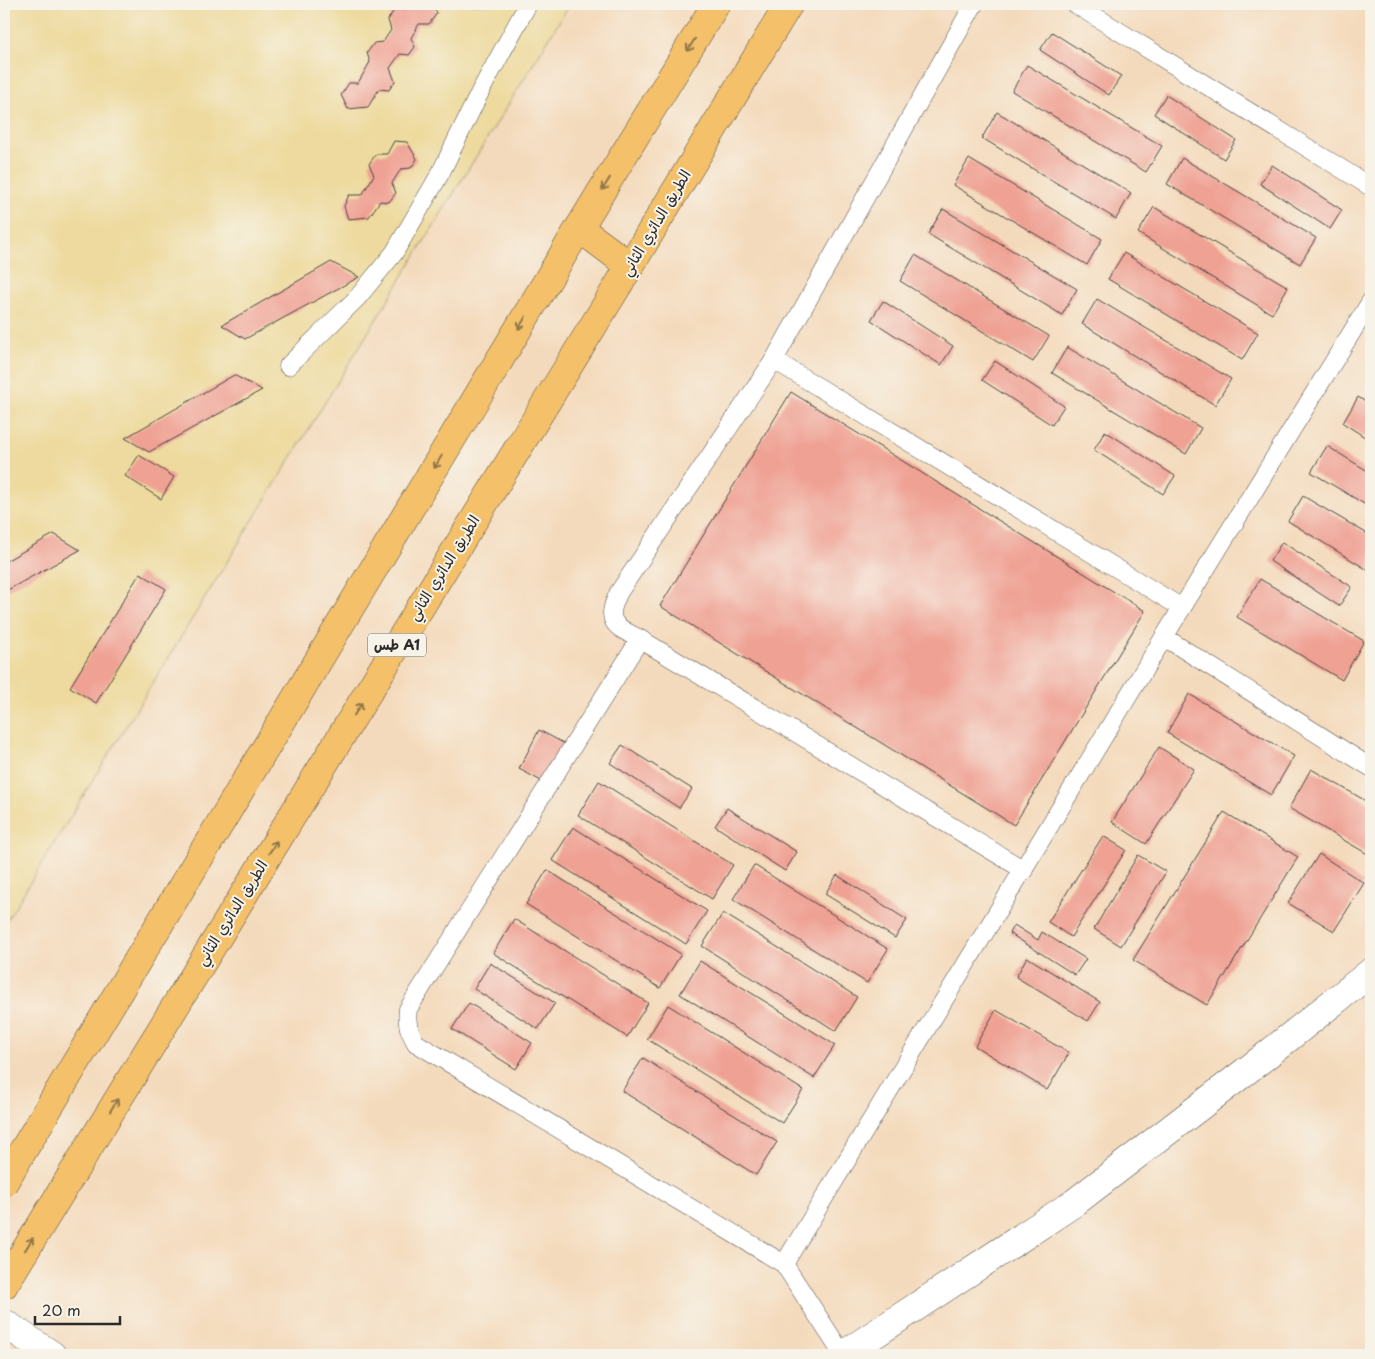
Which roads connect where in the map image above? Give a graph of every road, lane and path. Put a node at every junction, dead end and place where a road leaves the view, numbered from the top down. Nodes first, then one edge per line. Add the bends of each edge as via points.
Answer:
1 (528, 4) edge
2 (716, 4) edge
3 (789, 4) edge
4 (974, 4) edge
5 (1075, 4) edge
6 (1371, 187) edge
7 (579, 228) junction
8 (630, 266) junction
9 (1371, 301) edge
10 (774, 360) junction
11 (288, 366) dead end
12 (1182, 608) junction
13 (1164, 637) junction
14 (640, 639) junction
15 (1370, 766) dead end
16 (1024, 870) junction
17 (1371, 972) edge
18 (4, 1182) edge
19 (784, 1264) junction
20 (4, 1285) edge
21 (4, 1323) edge
22 (52, 1355) edge
23 (843, 1355) edge

1 - 11 lane via 440,174 394,253 358,297
2 -> 7 highway
3 - 8 highway, الطريق الدائري الثاني / طس A1
4 - 10 lane
5 - 6 lane
7 - 8 highway
7 -> 18 highway
20 -> 8 highway, الطريق الدائري الثاني / طس A1
9 - 12 lane
10 - 12 lane
10 - 14 lane via 619,592 612,607 612,620
12 - 13 lane
13 - 15 lane
13 - 16 lane
14 - 16 lane
14 - 19 lane via 408,1009 409,1030 416,1043
16 - 19 lane
17 - 23 street via 1074,1202
19 - 23 lane
21 - 22 street

